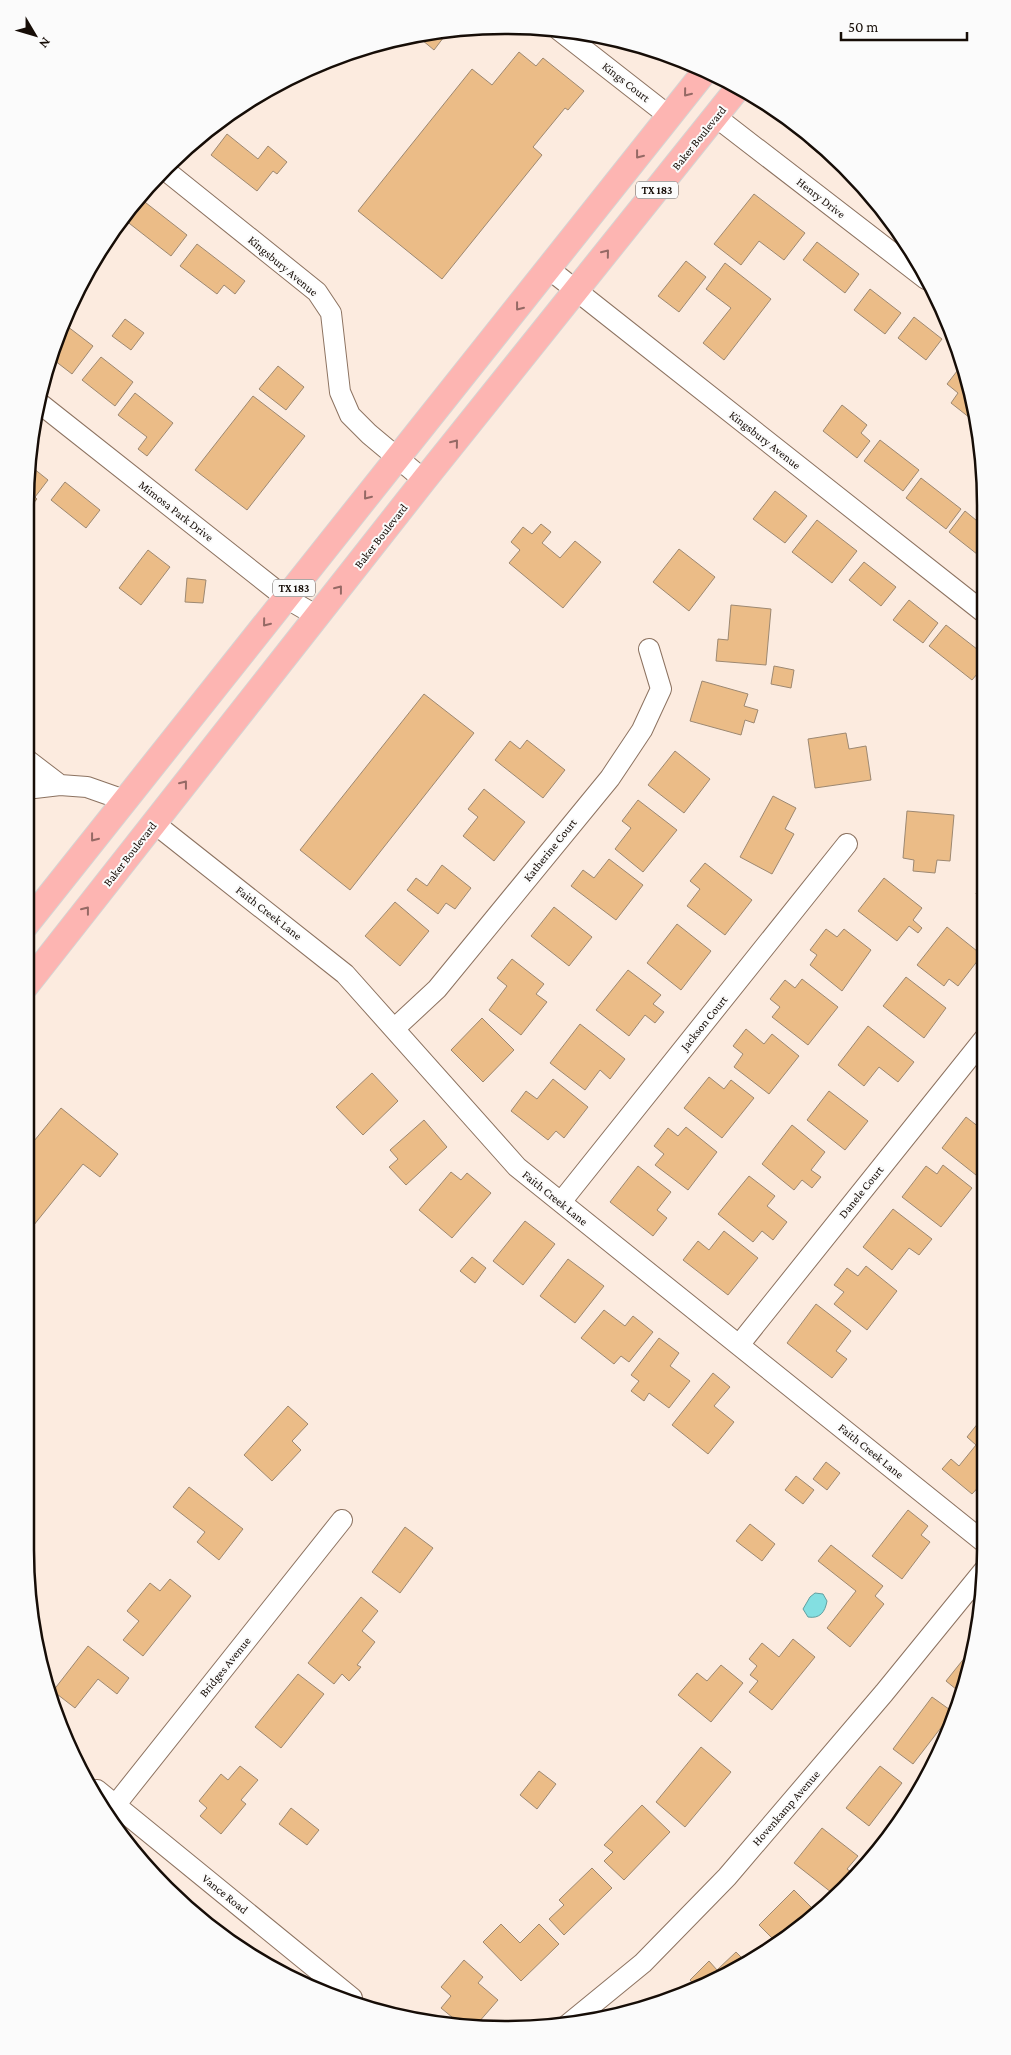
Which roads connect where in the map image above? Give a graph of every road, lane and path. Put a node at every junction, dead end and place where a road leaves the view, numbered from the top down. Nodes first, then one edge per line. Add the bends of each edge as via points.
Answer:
1 (570, 38) edge
2 (701, 76) edge
3 (734, 93) edge
4 (669, 116) junction
5 (716, 117) junction
6 (170, 174) edge
7 (549, 268) junction
8 (914, 270) edge
9 (576, 290) junction
10 (44, 407) edge
11 (397, 458) junction
12 (424, 480) junction
13 (286, 598) junction
14 (977, 607) edge
15 (317, 616) junction
16 (649, 649) dead end
17 (34, 764) edge
18 (60, 785) junction
19 (34, 788) edge
20 (124, 800) junction
21 (154, 823) junction
22 (847, 844) dead end
23 (34, 915) edge
24 (34, 976) edge
25 (394, 1029) junction
26 (977, 1048) edge
27 (561, 1202) junction
28 (739, 1345) junction
29 (342, 1520) dead end
30 (977, 1537) edge
31 (976, 1580) edge
32 (112, 1809) edge
33 (345, 1993) edge
34 (579, 2015) edge

1 - 4 street, Kings Court
2 -> 4 main road, TX 183
3 - 5 main road, Baker Boulevard / TX 183
4 -> 7 main road, TX 183
5 - 8 street, Henry Drive
9 -> 5 main road, Baker Boulevard / TX 183
6 - 11 street, Kingsbury Avenue via 317,292 331,313 340,392 350,415
7 - 9 street, Kingsbury Avenue
7 -> 11 main road, TX 183
12 -> 9 main road, Baker Boulevard / TX 183
9 - 14 street, Kingsbury Avenue
10 - 13 street, Mimosa Park Drive
11 - 12 street, Kingsbury Avenue
11 -> 13 main road, TX 183
15 -> 12 main road, Baker Boulevard / TX 183
13 - 15 street, Mimosa Park Drive
13 -> 20 main road, TX 183
21 -> 15 main road, Baker Boulevard / TX 183
16 - 25 street, Katherine Court via 661,689 642,730 615,770 436,989
17 - 18 street
18 - 19 street
18 - 20 street via 86,787
20 - 21 main road
20 -> 23 main road, TX 183
24 -> 21 main road, Baker Boulevard / TX 183
21 - 25 street, Faith Creek Lane via 345,974
22 - 27 street, Jackson Court
25 - 27 street, Faith Creek Lane via 517,1167
26 - 28 street, Danele Court
27 - 28 street, Faith Creek Lane
28 - 30 street, Faith Creek Lane
29 - 32 street, Bridges Avenue
31 - 34 street, Hovenkamp Avenue via 727,1877 643,1962
32 - 33 street, Vance Road

